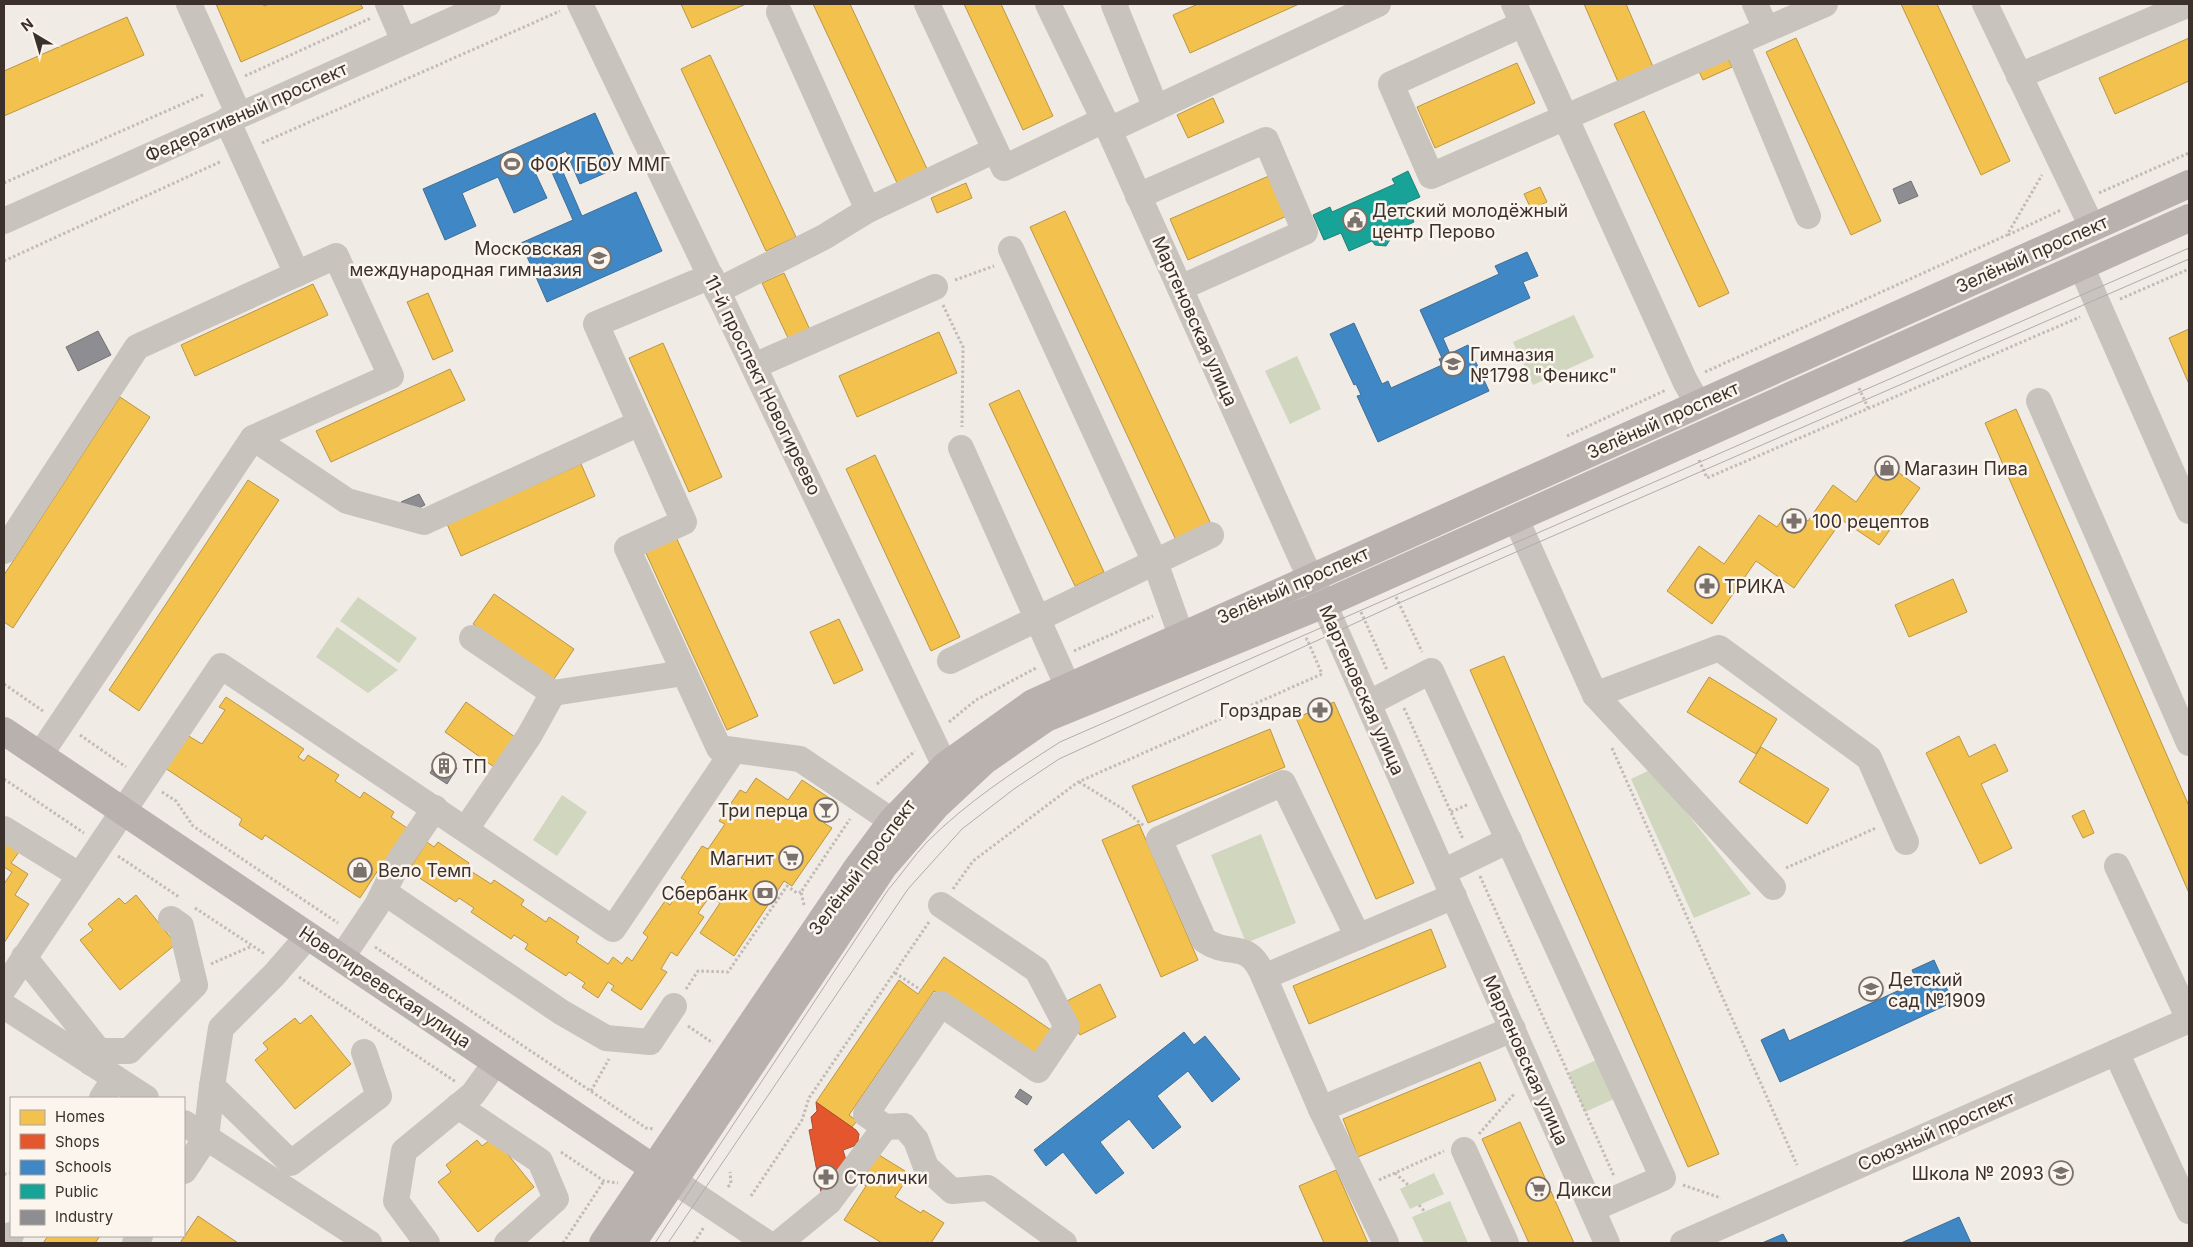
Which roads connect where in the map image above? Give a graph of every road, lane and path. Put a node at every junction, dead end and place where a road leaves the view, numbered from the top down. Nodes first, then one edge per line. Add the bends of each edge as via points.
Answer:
1 (189, 4) edge
2 (388, 4) edge
3 (488, 4) edge
4 (927, 4) edge
5 (1048, 4) edge
6 (1116, 4) edge
7 (1378, 4) edge
8 (1755, 4) edge
9 (1825, 4) edge
10 (1985, 4) edge
11 (2189, 4) edge
12 (572, 7) edge
13 (779, 12) dead end
14 (1518, 14) edge
15 (1766, 29) junction
16 (404, 41) junction
17 (1736, 42) junction
18 (2019, 76) junction
19 (1156, 108) junction
20 (1565, 116) junction
21 (233, 118) junction
22 (1107, 125) junction
23 (995, 150) junction
24 (242, 152) junction
25 (2056, 152) junction
26 (2189, 153) edge
27 (2124, 183) dead end
28 (2189, 184) edge
29 (1138, 196) junction
30 (868, 210) junction
31 (1808, 216) dead end
32 (2189, 218) edge
33 (4, 221) edge
34 (2092, 227) junction
35 (1013, 254) joint
36 (4, 261) edge
37 (2082, 266) junction
38 (2189, 269) edge
39 (297, 274) junction
40 (714, 283) junction
41 (935, 287) junction
42 (1180, 288) junction
43 (2100, 308) junction
44 (754, 366) junction
45 (1685, 381) junction
46 (2039, 401) dead end
47 (1698, 404) junction
48 (640, 423) junction
49 (253, 438) junction
50 (1562, 439) dead end
51 (961, 448) joint
52 (1697, 455) dead end
53 (2189, 511) edge
54 (1516, 519) junction
55 (1211, 535) dead end
56 (4, 552) edge
57 (1155, 562) junction
58 (1386, 577) junction
59 (1310, 578) junction
60 (1324, 604) junction
61 (1361, 611) dead end
62 (1037, 619) junction
63 (1182, 636) junction
64 (472, 638) dead end
65 (1303, 640) dead end
66 (950, 660) dead end
67 (1431, 671) junction
68 (684, 672) junction
69 (1068, 687) junction
70 (1395, 689) junction
71 (553, 693) junction
72 (1595, 695) junction
73 (1368, 703) junction
74 (4, 731) edge
75 (1610, 743) dead end
76 (2189, 743) edge
77 (734, 750) junction
78 (40, 755) junction
79 (945, 766) junction
80 (4, 779) edge
81 (1078, 782) junction
82 (434, 808) junction
83 (122, 809) junction
84 (1136, 820) dead end
85 (892, 821) junction
86 (4, 829) edge
87 (466, 829) junction
88 (1901, 831) joint
89 (1509, 840) junction
90 (99, 844) junction
91 (1472, 858) junction
92 (2117, 866) dead end
93 (1443, 872) junction
94 (79, 875) junction
95 (1769, 882) joint
96 (384, 892) junction
97 (801, 892) dead end
98 (1454, 896) junction
99 (941, 905) junction
100 (179, 906) junction
101 (308, 936) junction
102 (1358, 938) junction
103 (252, 946) junction
104 (24, 957) junction
105 (342, 957) junction
106 (282, 966) junction
107 (192, 972) junction
108 (895, 973) junction
109 (1264, 977) junction
110 (4, 988) edge
111 (921, 990) dead end
112 (4, 1006) edge
113 (674, 1006) joint
114 (2189, 1020) edge
115 (693, 1029) dead end
116 (1512, 1029) junction
117 (708, 1039) dead end
118 (364, 1052) dead end
119 (2116, 1052) junction
120 (95, 1057) junction
121 (609, 1058) dead end
122 (496, 1062) junction
123 (212, 1086) junction
124 (108, 1088) edge
125 (592, 1091) dead end
126 (1515, 1094) dead end
127 (142, 1097) edge
128 (465, 1100) junction
129 (1321, 1109) junction
130 (185, 1124) edge
131 (885, 1127) junction
132 (206, 1138) junction
133 (555, 1148) dead end
134 (1464, 1150) junction
135 (1797, 1165) dead end
136 (185, 1170) edge
137 (730, 1172) dead end
138 (1395, 1173) junction
139 (664, 1175) junction
140 (1664, 1178) junction
141 (604, 1182) junction
142 (619, 1183) dead end
143 (1408, 1186) dead end
144 (728, 1187) dead end
145 (1360, 1188) junction
146 (1622, 1195) junction
147 (751, 1196) dead end
148 (1721, 1198) dead end
149 (1418, 1206) dead end
150 (1592, 1208) junction
151 (2189, 1211) edge
152 (1425, 1212) dead end
153 (704, 1227) dead end
154 (765, 1242) edge
155 (369, 1243) edge
156 (426, 1243) edge
157 (507, 1243) edge
158 (563, 1243) edge
159 (603, 1243) edge
160 (632, 1243) edge
161 (694, 1243) edge
162 (1064, 1243) edge
163 (1386, 1243) edge
164 (1506, 1243) edge
165 (1607, 1243) edge
166 (1683, 1243) edge

1 - 21 street
2 - 16 street
3 - 16 street, Федеративный проспект
4 - 23 street
5 - 22 street, Мартеновская улица
6 - 19 street
7 - 19 street
8 - 15 street
9 - 15 street
10 - 18 street
11 - 18 street
12 - 24 path
12 - 40 street, 11-й проспект Новогиреево
13 - 30 street
14 - 20 street
14 - 20 street via 1391,84 1431,176
15 - 17 street
16 - 21 street, Федеративный проспект
17 - 20 street
17 - 31 street
18 - 25 street
19 - 22 street
20 - 45 street
21 - 24 street
21 - 33 street, Федеративный проспект
22 - 23 street via 1004,168
22 - 29 street, Мартеновская улица
23 - 30 street
24 - 36 path
24 - 39 street
25 - 34 street
25 - 45 path via 2007,235
26 - 27 path
28 - 34 main road, Зелёный проспект
29 - 42 street, Мартеновская улица
29 - 42 street via 1266,140 1305,232
30 - 40 street via 824,237
32 - 37 main road, Зелёный проспект
34 - 47 main road, Зелёный проспект
35 - 41 path
35 - 57 street
37 - 43 street
37 - 54 main road, Зелёный проспект
38 - 43 path
39 - 49 street via 336,256 391,376
39 - 56 street via 137,347
40 - 44 street, 11-й проспект Новогиреево
40 - 48 street via 596,324
41 - 44 street
41 - 51 path via 963,347
42 - 59 street, Мартеновская улица
43 - 52 path via 1707,478
43 - 53 street
44 - 79 street, 11-й проспект Новогиреево
45 - 47 street
45 - 50 path
46 - 76 street
47 - 59 main road, Зелёный проспект
48 - 49 street via 424,522 347,501
48 - 68 street via 684,522 627,548
49 - 78 street
51 - 62 street
54 - 58 main road, Зелёный проспект
54 - 72 street
55 - 57 street
57 - 62 street
57 - 63 street
58 - 60 main road, Зелёный проспект
58 - 67 path
59 - 60 street, Мартеновская улица
59 - 63 main road, Зелёный проспект
60 - 73 street, Мартеновская улица
60 - 139 main road, Зелёный проспект via 1046,718 984,761 936,806 884,866
61 - 70 path
62 - 66 street
62 - 69 street
63 - 69 main road, Зелёный проспект
64 - 71 street
65 - 81 path via 1307,639 1322,674
67 - 70 street
67 - 89 street
68 - 71 street
68 - 77 street via 719,748
69 - 79 main road, Зелёный проспект via 1033,703
70 - 73 street
70 - 91 path
71 - 87 street
72 - 88 street via 1719,648 1869,758
72 - 95 street
73 - 93 street, Мартеновская улица
74 - 78 main road, Новогиреевская улица
75 - 135 path
77 - 85 street via 800,759
77 - 87 street via 613,929
78 - 83 main road, Новогиреевская улица
79 - 85 main road, Зелёный проспект
80 - 90 path
81 - 84 path
81 - 99 path via 973,860
82 - 83 street via 220,666
82 - 87 street
82 - 96 street via 399,861
83 - 90 street
83 - 101 main road, Новогиреевская улица
85 - 139 main road, Зелёный проспект via 857,868
86 - 94 street
88 - 95 path
89 - 91 street
89 - 140 street
90 - 94 street
90 - 100 path
91 - 93 street
91 - 146 path
92 - 114 street
93 - 98 street, Мартеновская улица
94 - 104 street
96 - 105 street
96 - 113 street via 606,1038 650,1042
97 - 113 path via 787,886 728,972 698,972
98 - 102 street
98 - 116 street, Мартеновская улица
99 - 108 path
99 - 131 street via 1037,970 1067,1027 1038,1070 941,1004 866,1114
100 - 103 path
100 - 107 street
101 - 105 main road, Новогиреевская улица
101 - 106 street
102 - 109 street
102 - 109 street via 1282,783 1159,839 1204,940 1213,946 1241,950 1252,956
103 - 106 path
103 - 107 path
104 - 110 street
104 - 120 street
105 - 122 main road, Новогиреевская улица
106 - 123 street via 220,1028
106 - 128 path
107 - 120 street via 195,985 129,1050
108 - 111 path
108 - 147 path via 809,1098 802,1120
109 - 129 street
112 - 120 street
114 - 119 street, Союзный проспект
115 - 117 path
116 - 129 street
116 - 150 street, Мартеновская улица
118 - 123 street via 379,1096 291,1163
119 - 151 street
119 - 166 street, Союзный проспект
120 - 124 street
121 - 125 path
122 - 128 street
122 - 139 main road, Новогиреевская улица
123 - 132 street
124 - 127 street
126 - 134 path
128 - 156 street via 404,1151 396,1201
128 - 157 street via 540,1161 556,1200
129 - 145 street
130 - 132 street
131 - 154 street via 828,1202
131 - 162 street via 904,1126 916,1140 926,1166 952,1191 988,1188
132 - 136 street
132 - 155 street
133 - 141 path
134 - 138 path via 1452,1148
134 - 164 street
137 - 144 path
138 - 143 path
138 - 145 path
139 - 154 street, Новогиреевская улица
139 - 159 main road, Зелёный проспект
139 - 160 main road, Зелёный проспект
140 - 146 street
140 - 148 path
141 - 142 path
141 - 158 path
145 - 163 street
146 - 150 street
149 - 152 path
150 - 165 street, Мартеновская улица
153 - 161 path

